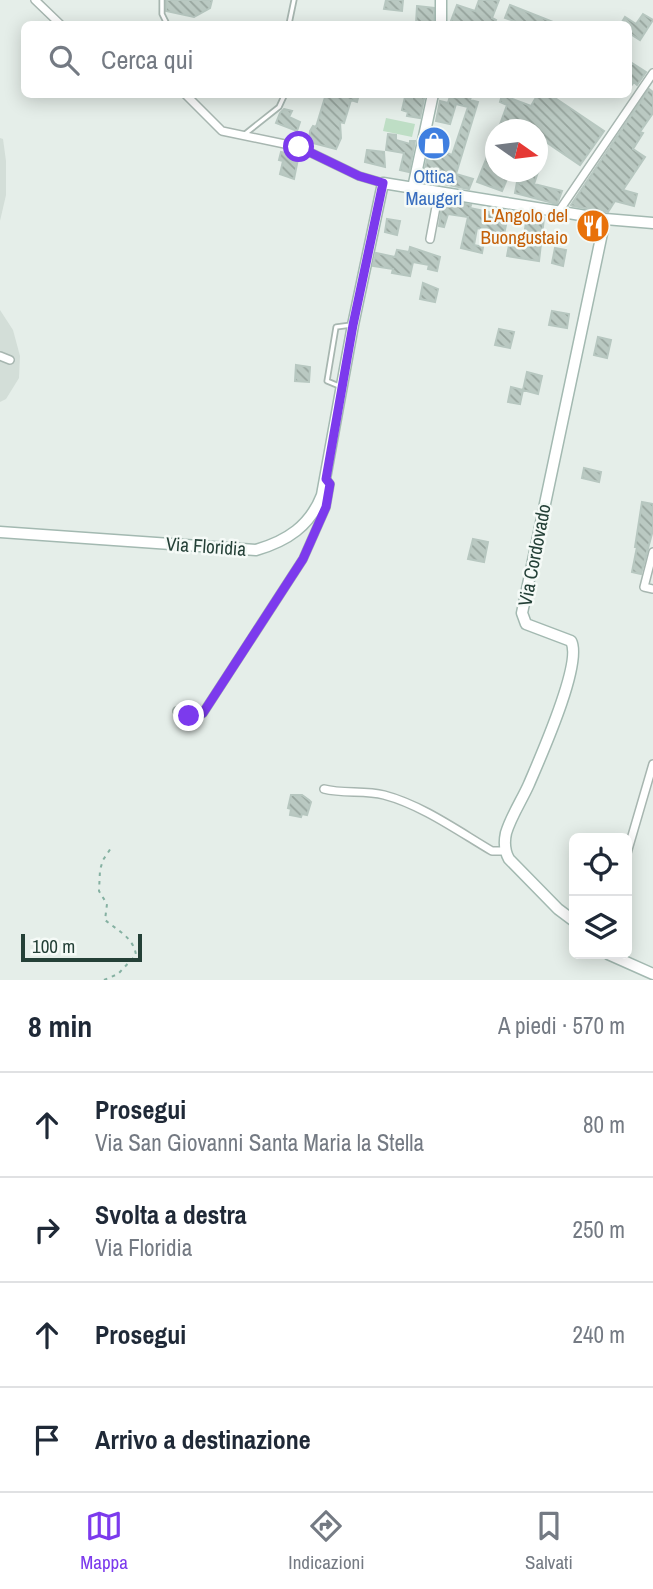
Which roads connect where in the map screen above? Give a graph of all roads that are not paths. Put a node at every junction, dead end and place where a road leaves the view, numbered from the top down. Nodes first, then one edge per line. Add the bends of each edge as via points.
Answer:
1 (35, 0) edge
2 (162, 0) edge
3 (294, 0) edge
4 (441, 0) edge
5 (57, 21) edge
6 (166, 21) edge
7 (290, 21) edge
8 (441, 21) edge
9 (653, 73) edge
10 (189, 98) edge
11 (283, 98) edge
12 (432, 98) edge
13 (243, 135) junction
14 (383, 183) junction
15 (413, 188) junction
16 (439, 191) junction
17 (559, 211) junction
18 (605, 219) junction
19 (653, 223) edge
20 (430, 239) dead end
21 (353, 325) junction
22 (0, 356) edge
23 (9, 360) dead end
24 (342, 387) junction
25 (326, 479) junction
26 (0, 532) edge
27 (653, 552) edge
28 (653, 589) edge
29 (177, 711) dead end
30 (653, 764) edge
31 (324, 789) dead end
32 (632, 836) edge
33 (505, 851) junction
34 (569, 916) edge
35 (619, 959) edge
36 (653, 974) edge

1 - 5 street
2 - 6 lane
3 - 7 lane
4 - 8 street
9 - 17 street
10 - 13 street via 222,131
11 - 13 lane via 279,107
12 - 15 street
13 - 14 street via 299,147
14 - 15 street
14 - 21 street, Via Floridia
15 - 16 street
16 - 17 street
16 - 20 street
17 - 18 street
18 - 19 street
18 - 33 street, Via Cordovado via 522,613 526,624 572,640 575,654 567,689 507,831
21 - 24 street, Via Floridia
21 - 24 lane via 336,327 327,381
22 - 23 street
24 - 25 street, Via Floridia
25 - 26 street, Via Floridia via 312,517 288,538 256,550
25 - 29 street via 330,484 326,507 303,559 203,713 197,717
27 - 28 street via 644,587
30 - 32 street
31 - 33 street via 400,800 492,851
33 - 34 street
35 - 36 street

